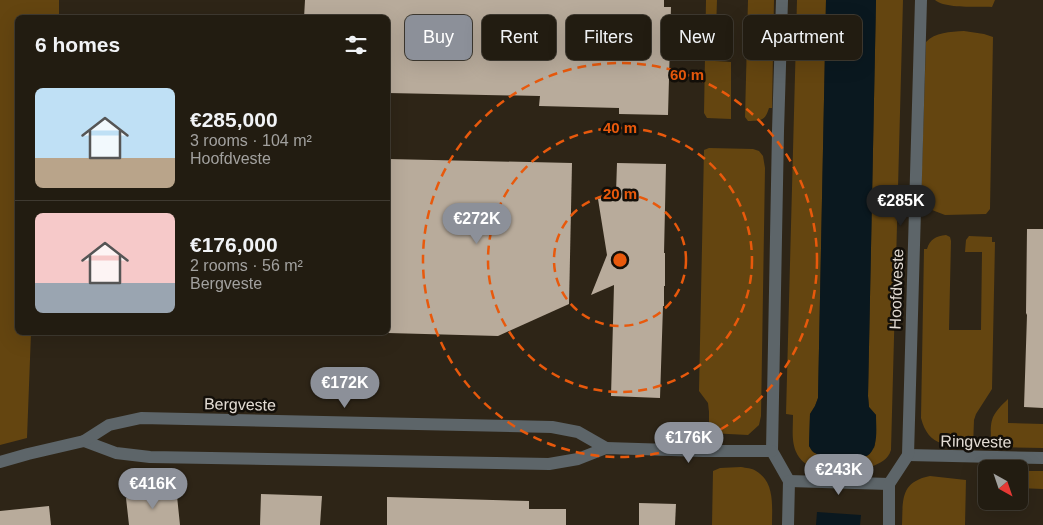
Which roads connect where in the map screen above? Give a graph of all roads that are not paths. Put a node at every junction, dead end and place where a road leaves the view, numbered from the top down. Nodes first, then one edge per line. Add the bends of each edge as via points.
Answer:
1 (782, 0) edge
2 (921, 0) edge
3 (84, 441) junction
4 (606, 448) junction
5 (772, 451) junction
6 (908, 455) junction
7 (1043, 458) edge
8 (0, 462) edge
9 (789, 481) junction
10 (889, 484) junction
11 (788, 525) edge
12 (889, 525) edge

1 - 5 street
2 - 6 street, Hoofdveste
3 - 4 street, Bergveste via 116,453 150,457 549,464 578,459
3 - 4 street, Bergveste via 109,426 141,418 552,428 578,432
3 - 8 street, Bergveste
4 - 5 street, Bergveste
5 - 9 street
6 - 7 street, Ringveste
6 - 10 street
9 - 10 street
9 - 11 street
10 - 12 street

